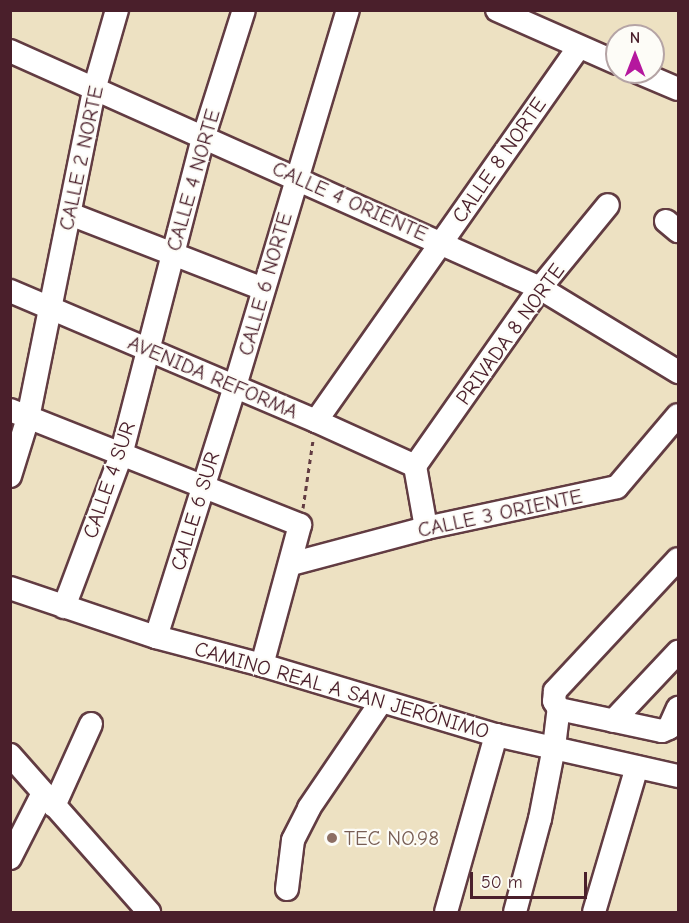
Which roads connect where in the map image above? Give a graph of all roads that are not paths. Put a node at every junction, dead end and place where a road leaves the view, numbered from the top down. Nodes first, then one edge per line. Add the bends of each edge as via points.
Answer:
1 (117, 10) edge
2 (244, 10) edge
3 (348, 10) edge
4 (497, 10) edge
5 (579, 47) junction
6 (10, 51) edge
7 (605, 58) edge
8 (94, 90) junction
9 (203, 139) junction
10 (296, 177) junction
11 (608, 205) dead end
12 (70, 214) junction
13 (440, 242) junction
14 (172, 254) junction
15 (540, 288) junction
16 (263, 289) junction
17 (10, 291) edge
18 (51, 306) junction
19 (148, 351) junction
20 (678, 372) edge
21 (235, 386) junction
22 (19, 414) edge
23 (678, 415) edge
24 (316, 421) junction
25 (121, 454) junction
26 (414, 466) junction
27 (10, 476) edge
28 (202, 486) junction
29 (426, 528) junction
30 (678, 559) edge
31 (291, 564) junction
32 (10, 588) edge
33 (64, 606) junction
34 (156, 637) junction
35 (678, 652) edge
36 (262, 665) junction
37 (381, 702) junction
38 (678, 708) edge
39 (559, 709) junction
40 (613, 721) junction
41 (92, 724) dead end
42 (496, 735) junction
43 (554, 747) junction
44 (10, 755) edge
45 (637, 767) junction
46 (678, 776) edge
47 (49, 799) junction
48 (10, 858) edge
49 (287, 889) dead end
50 (150, 912) edge
51 (446, 912) edge
52 (515, 912) edge
53 (594, 912) edge

1 - 8 street, CALLE 2 NORTE
2 - 9 street, CALLE 4 NORTE
3 - 10 street, CALLE 6 NORTE
4 - 5 street
5 - 7 street
5 - 13 street, CALLE 8 NORTE
6 - 8 street, CALLE 4 ORIENTE
8 - 9 street, CALLE 4 ORIENTE
8 - 12 street, CALLE 2 NORTE
9 - 10 street, CALLE 4 ORIENTE
9 - 14 street, CALLE 4 NORTE
10 - 13 street, CALLE 4 ORIENTE
10 - 16 street, CALLE 6 NORTE
11 - 15 street, PRIVADA 8 NORTE
12 - 14 street
12 - 18 street, CALLE 2 NORTE
13 - 15 street, CALLE 4 ORIENTE
13 - 24 street, CALLE 8 NORTE
14 - 16 street
14 - 19 street, CALLE 4 NORTE
15 - 20 street, CALLE 4 ORIENTE
15 - 26 street, PRIVADA 8 NORTE
16 - 21 street, CALLE 6 NORTE
17 - 18 street, AVENIDA REFORMA
18 - 19 street, AVENIDA REFORMA
18 - 22 street, CALLE 2 NORTE
19 - 21 street, AVENIDA REFORMA
19 - 25 street, CALLE 4 SUR
21 - 24 street, AVENIDA REFORMA
21 - 28 street, CALLE 6 SUR
22 - 25 street
22 - 27 street, CALLE 2 NORTE
23 - 29 street, CALLE 3 ORIENTE via 617,487
24 - 26 street, AVENIDA REFORMA
25 - 28 street
25 - 33 street, CALLE 4 SUR
26 - 29 street
28 - 31 street via 300,525
28 - 34 street, CALLE 6 SUR
29 - 31 street, CALLE 3 ORIENTE
30 - 39 street via 555,691 554,701
31 - 36 street
32 - 33 street, CAMINO REAL A SAN JERÓNIMO
33 - 34 street, CAMINO REAL A SAN JERÓNIMO
34 - 36 street, CAMINO REAL A SAN JERÓNIMO
35 - 40 street
36 - 37 street, CAMINO REAL A SAN JERÓNIMO
37 - 42 street, CAMINO REAL A SAN JERÓNIMO
37 - 49 street via 309,808 293,840
38 - 40 street via 669,728 662,731
39 - 40 street
39 - 43 street
41 - 47 street
42 - 43 street, CAMINO REAL A SAN JERÓNIMO
42 - 51 street
43 - 45 street, CAMINO REAL A SAN JERÓNIMO
43 - 52 street
44 - 47 street
45 - 46 street, CAMINO REAL A SAN JERÓNIMO
45 - 53 street
47 - 48 street
47 - 50 street

